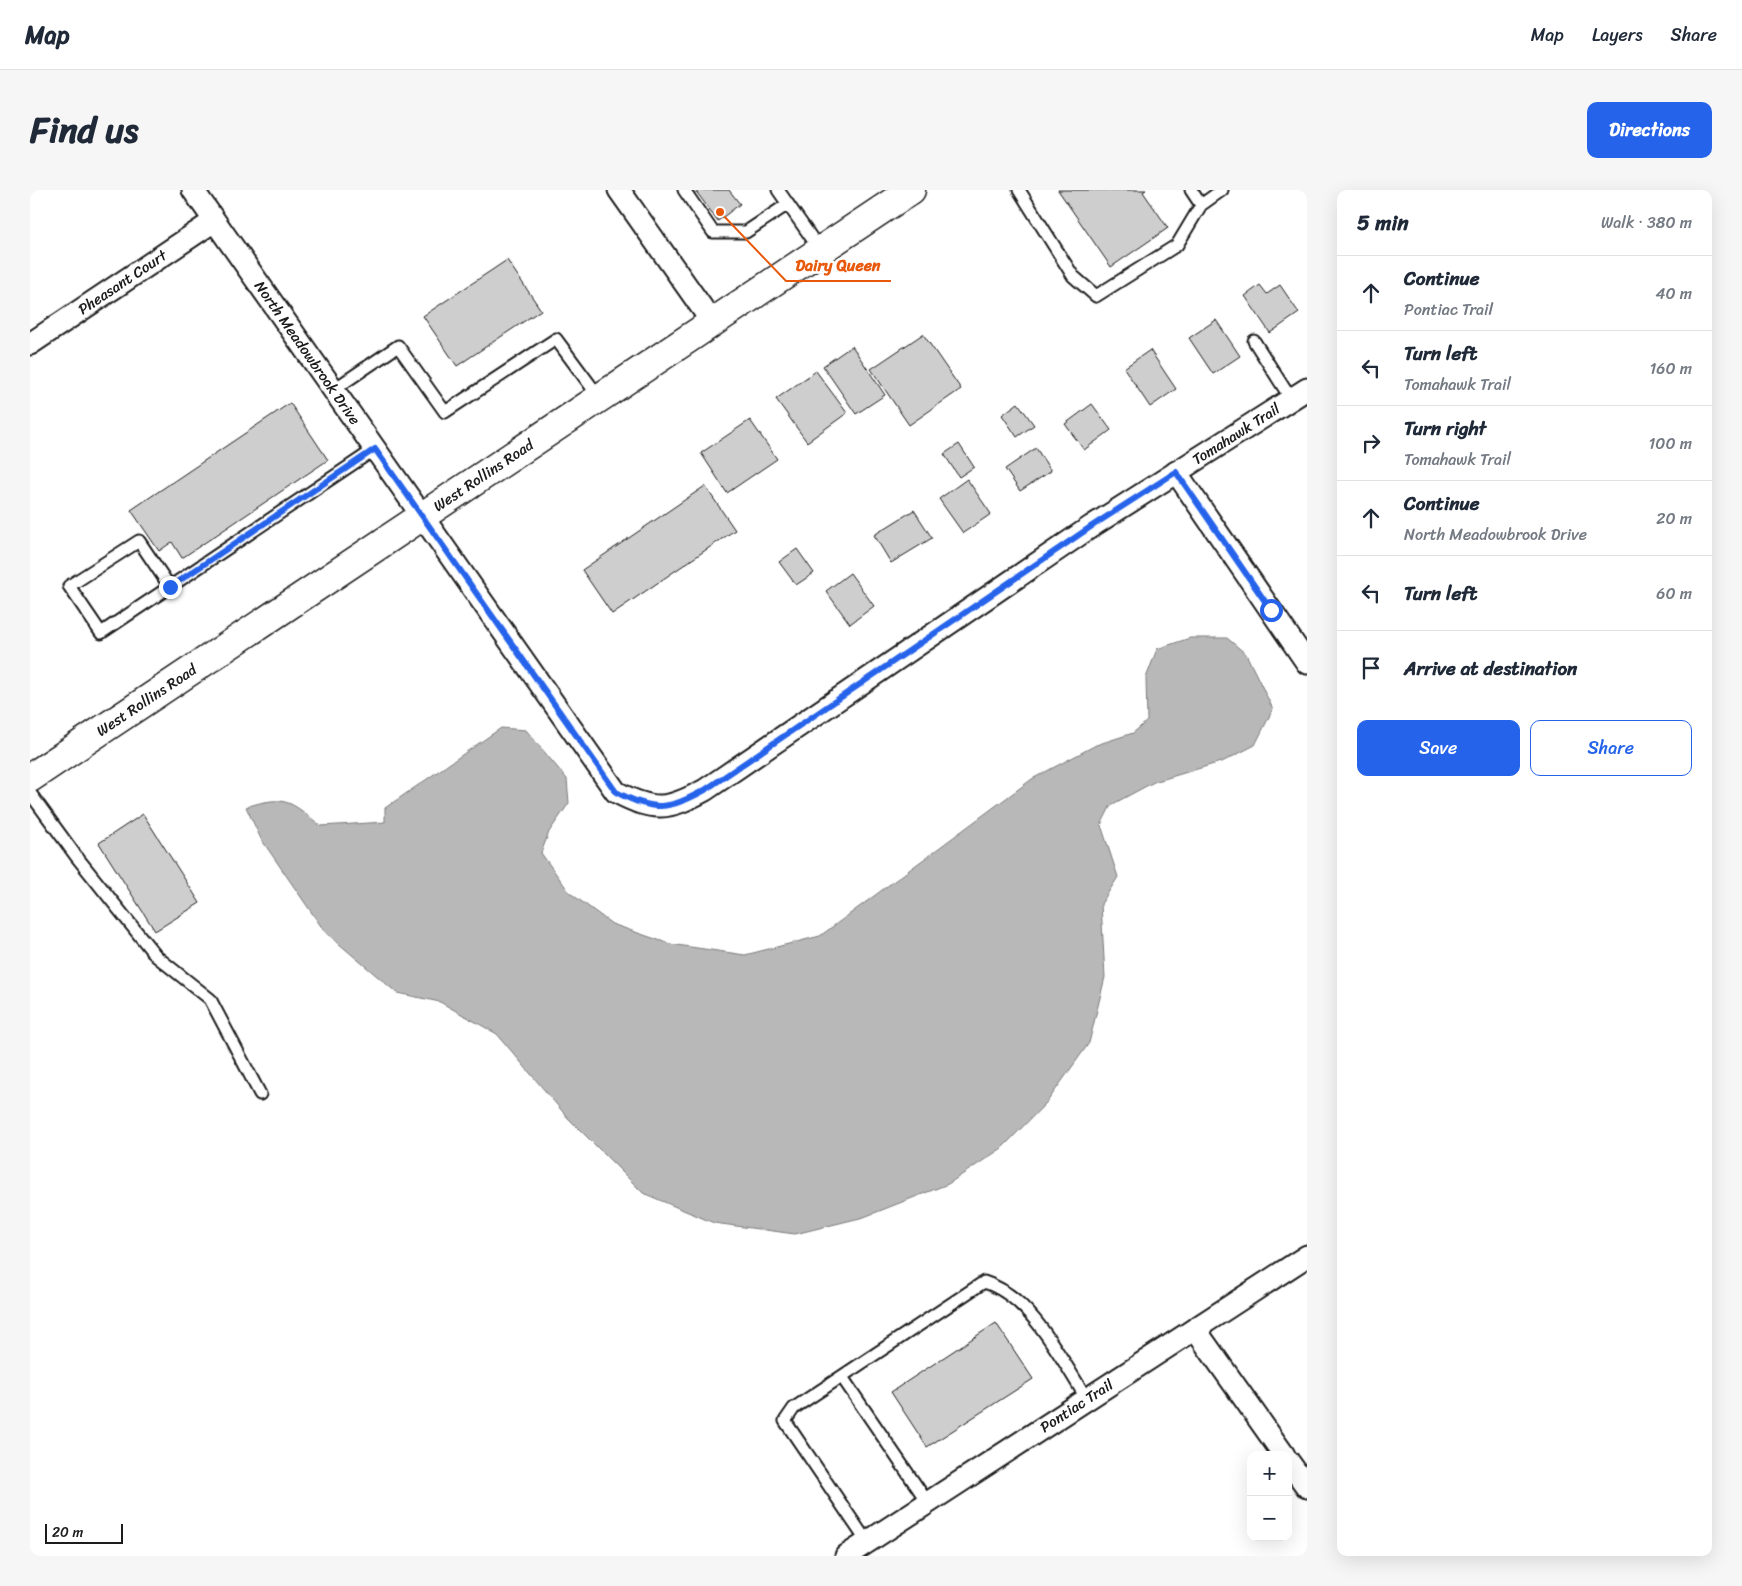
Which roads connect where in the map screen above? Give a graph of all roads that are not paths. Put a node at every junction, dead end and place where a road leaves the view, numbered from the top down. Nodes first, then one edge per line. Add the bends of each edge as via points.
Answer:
1 (193, 190) edge
2 (619, 190) edge
3 (684, 190) edge
4 (778, 190) edge
5 (911, 190) edge
6 (1019, 190) edge
7 (1191, 190) edge
8 (1222, 190) edge
9 (788, 204) junction
10 (1201, 205) junction
11 (214, 221) junction
12 (820, 250) junction
13 (712, 322) junction
14 (1254, 341) dead end
15 (30, 344) edge
16 (334, 390) junction
17 (1299, 394) edge
18 (599, 397) junction
19 (375, 449) junction
20 (1176, 472) junction
21 (422, 515) junction
22 (170, 587) junction
23 (1307, 663) edge
24 (30, 778) edge
25 (30, 793) edge
26 (260, 1094) dead end
27 (1307, 1256) edge
28 (1195, 1329) junction
29 (842, 1377) junction
30 (1087, 1399) junction
31 (1281, 1451) edge
32 (1292, 1466) edge
33 (1307, 1487) edge
34 (928, 1503) junction
35 (867, 1542) junction
36 (846, 1556) edge

1 - 11 street, North Meadowbrook Drive
2 - 13 street
3 - 9 lane via 712,232 746,232
4 - 9 lane
5 - 12 main road, West Rollins Road
6 - 10 lane via 1073,276 1096,296 1177,245
7 - 10 lane
8 - 10 lane
9 - 12 lane
11 - 15 street, Pheasant Court
11 - 16 street, North Meadowbrook Drive
12 - 13 main road, West Rollins Road
13 - 18 main road, West Rollins Road
14 - 17 lane
16 - 18 lane via 398,346 445,412 556,339
16 - 19 street, North Meadowbrook Drive
17 - 20 street, Tomahawk Trail
18 - 21 main road, West Rollins Road
19 - 21 street, North Meadowbrook Drive
19 - 22 lane
20 - 21 street, Tomahawk Trail via 705,790 680,804 664,806 640,804 616,792
20 - 23 street
21 - 24 main road, West Rollins Road
22 - 22 lane via 101,633 69,586 139,541
25 - 26 lane via 156,956 210,999
27 - 28 street, Pontiac Trail
28 - 30 street, Pontiac Trail
28 - 31 street
29 - 30 lane via 984,1282 999,1286 1027,1308
29 - 34 lane
29 - 35 lane via 794,1408 785,1421
30 - 34 street, Pontiac Trail
32 - 33 street
34 - 35 street, Pontiac Trail
35 - 36 street, Pontiac Trail

